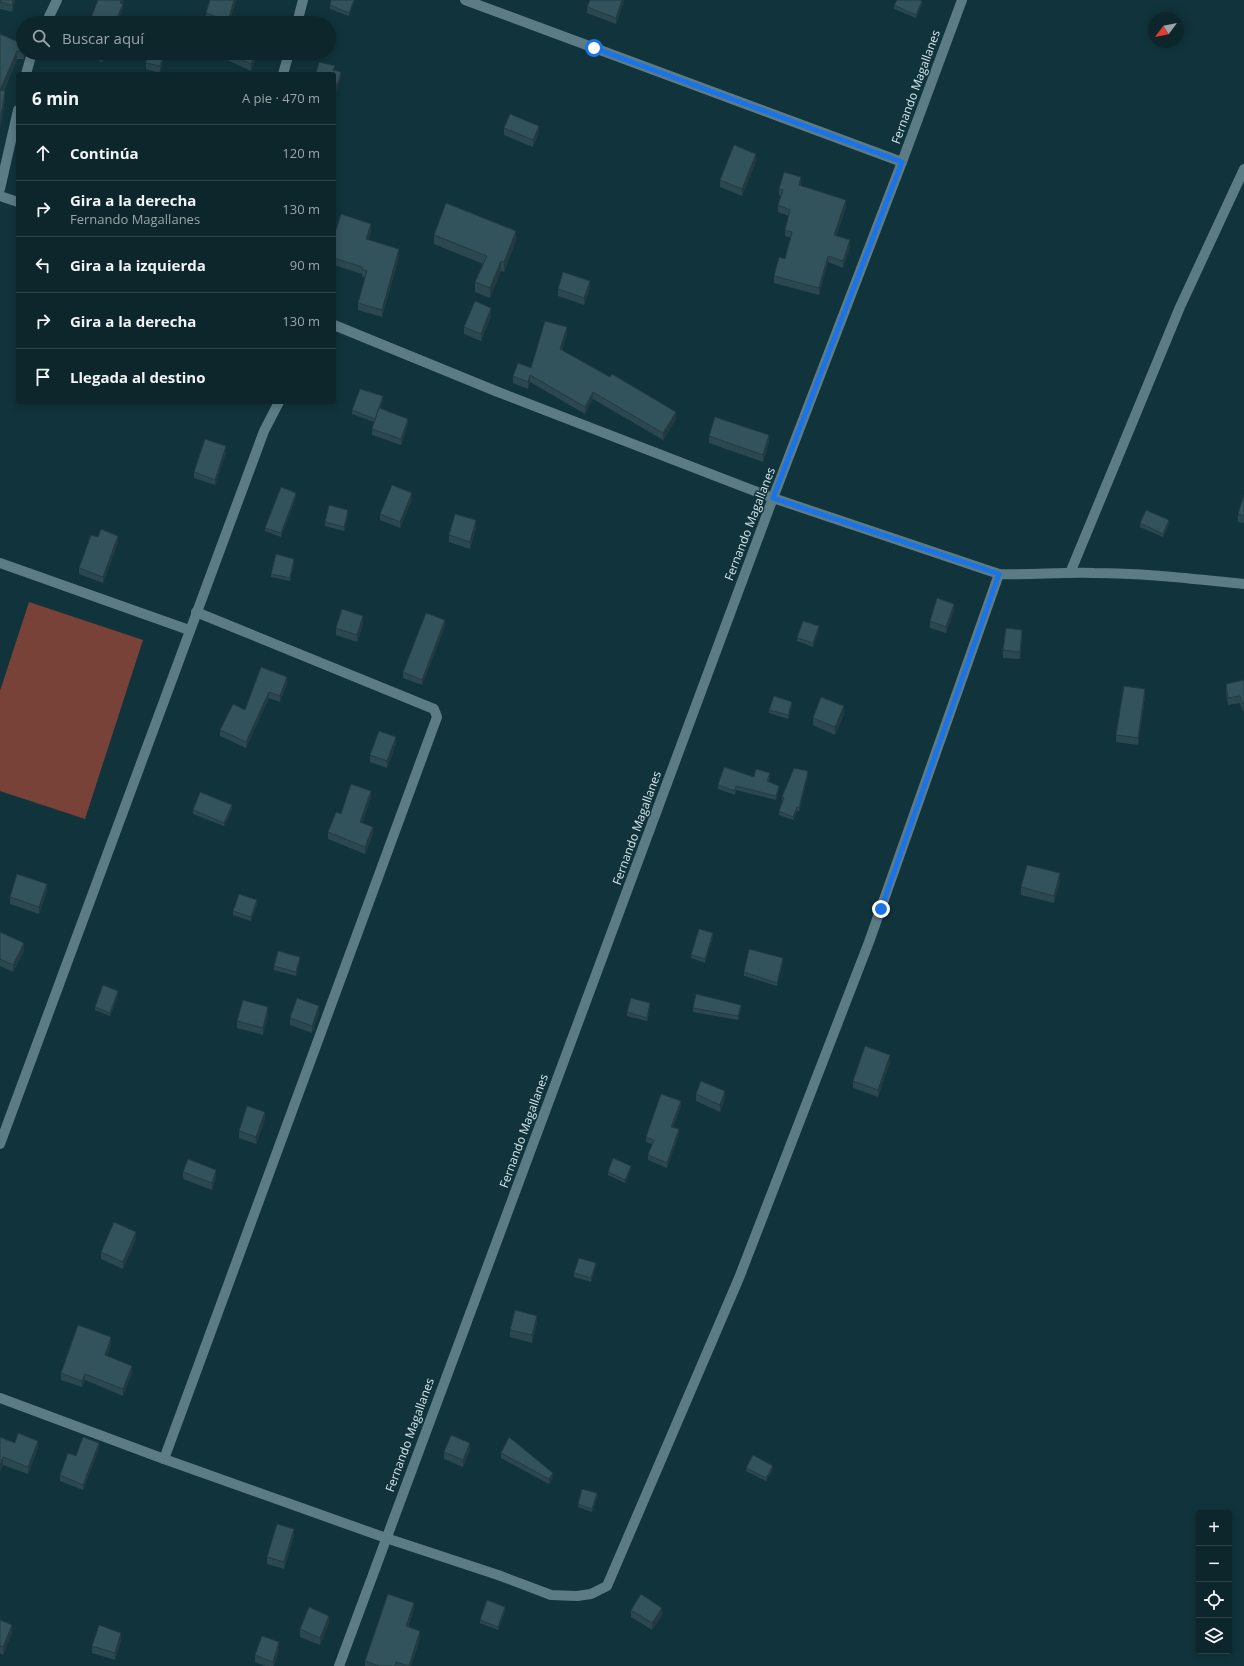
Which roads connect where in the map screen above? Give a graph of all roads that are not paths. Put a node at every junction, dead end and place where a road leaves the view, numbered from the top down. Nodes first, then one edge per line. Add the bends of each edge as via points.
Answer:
1 (57, 0) edge
2 (303, 0) edge
3 (465, 0) edge
4 (962, 0) edge
5 (49, 16) edge
6 (299, 16) edge
7 (30, 60) edge
8 (287, 60) edge
9 (27, 72) edge
10 (284, 72) edge
11 (16, 119) edge
12 (902, 162) junction
13 (1244, 169) edge
14 (0, 189) edge
15 (0, 196) edge
16 (16, 201) edge
17 (336, 326) edge
18 (278, 404) edge
19 (773, 498) junction
20 (0, 564) edge
21 (1070, 573) junction
22 (999, 574) junction
23 (1244, 584) edge
24 (196, 612) junction
25 (189, 630) junction
26 (0, 1144) edge
27 (0, 1398) edge
28 (164, 1459) junction
29 (386, 1538) junction
30 (339, 1666) edge

1 - 5 street
2 - 6 street
3 - 12 street
4 - 12 street, Fernando Magallanes
7 - 9 street
8 - 10 street
11 - 14 street
12 - 19 street, Fernando Magallanes
13 - 21 street via 1180,308
15 - 16 street
17 - 19 street via 498,392
18 - 24 street via 264,431
19 - 22 street
19 - 29 street, Fernando Magallanes
20 - 25 street
21 - 22 street
21 - 23 street via 1153,575
22 - 29 street via 869,942 740,1278 607,1586 591,1594 551,1595
24 - 25 street
24 - 28 street via 434,708 437,717
25 - 26 street
27 - 28 street
28 - 29 street
29 - 30 street, Fernando Magallanes

